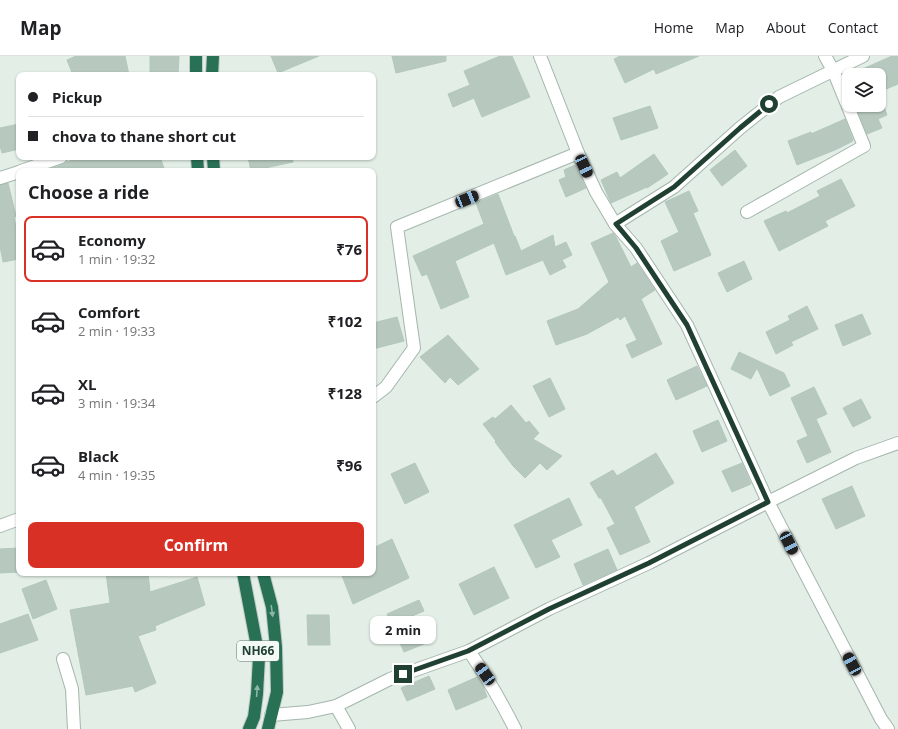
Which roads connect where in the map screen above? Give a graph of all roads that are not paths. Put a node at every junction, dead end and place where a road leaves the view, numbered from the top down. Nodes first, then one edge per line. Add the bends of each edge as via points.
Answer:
1 (196, 56) edge
2 (213, 56) edge
3 (540, 56) edge
4 (825, 56) edge
5 (863, 56) edge
6 (833, 70) junction
7 (196, 72) edge
8 (212, 72) edge
9 (578, 153) junction
10 (52, 160) edge
11 (29, 168) edge
12 (16, 172) edge
13 (0, 178) edge
14 (747, 212) dead end
15 (616, 224) junction
16 (376, 395) edge
17 (898, 443) edge
18 (768, 502) junction
19 (16, 520) edge
20 (0, 526) edge
21 (244, 576) edge
22 (264, 576) edge
23 (468, 651) junction
24 (63, 659) dead end
25 (336, 706) junction
26 (271, 715) junction
27 (74, 729) edge
28 (249, 729) edge
29 (268, 729) edge
30 (349, 729) edge
31 (516, 729) edge
32 (888, 729) edge

1 - 7 highway
2 - 8 highway
3 - 9 street
4 - 6 street
5 - 6 street
6 - 14 street via 864,146
6 - 15 street via 779,97 674,187
9 - 15 street via 596,192
9 - 16 street via 397,227 414,348 386,387
10 - 11 street
12 - 13 street
15 - 18 street via 636,248 687,325
17 - 18 street via 856,458
18 - 23 street
18 - 32 street
19 - 20 street
28 -> 21 highway, NH66 via 258,694 259,657
22 -> 26 highway, NH66 via 272,607 276,647 277,692
23 - 25 street via 390,678
23 - 31 street via 485,674
24 - 27 street via 72,689
25 - 26 street via 308,712
25 - 30 street
26 - 29 highway, NH66

